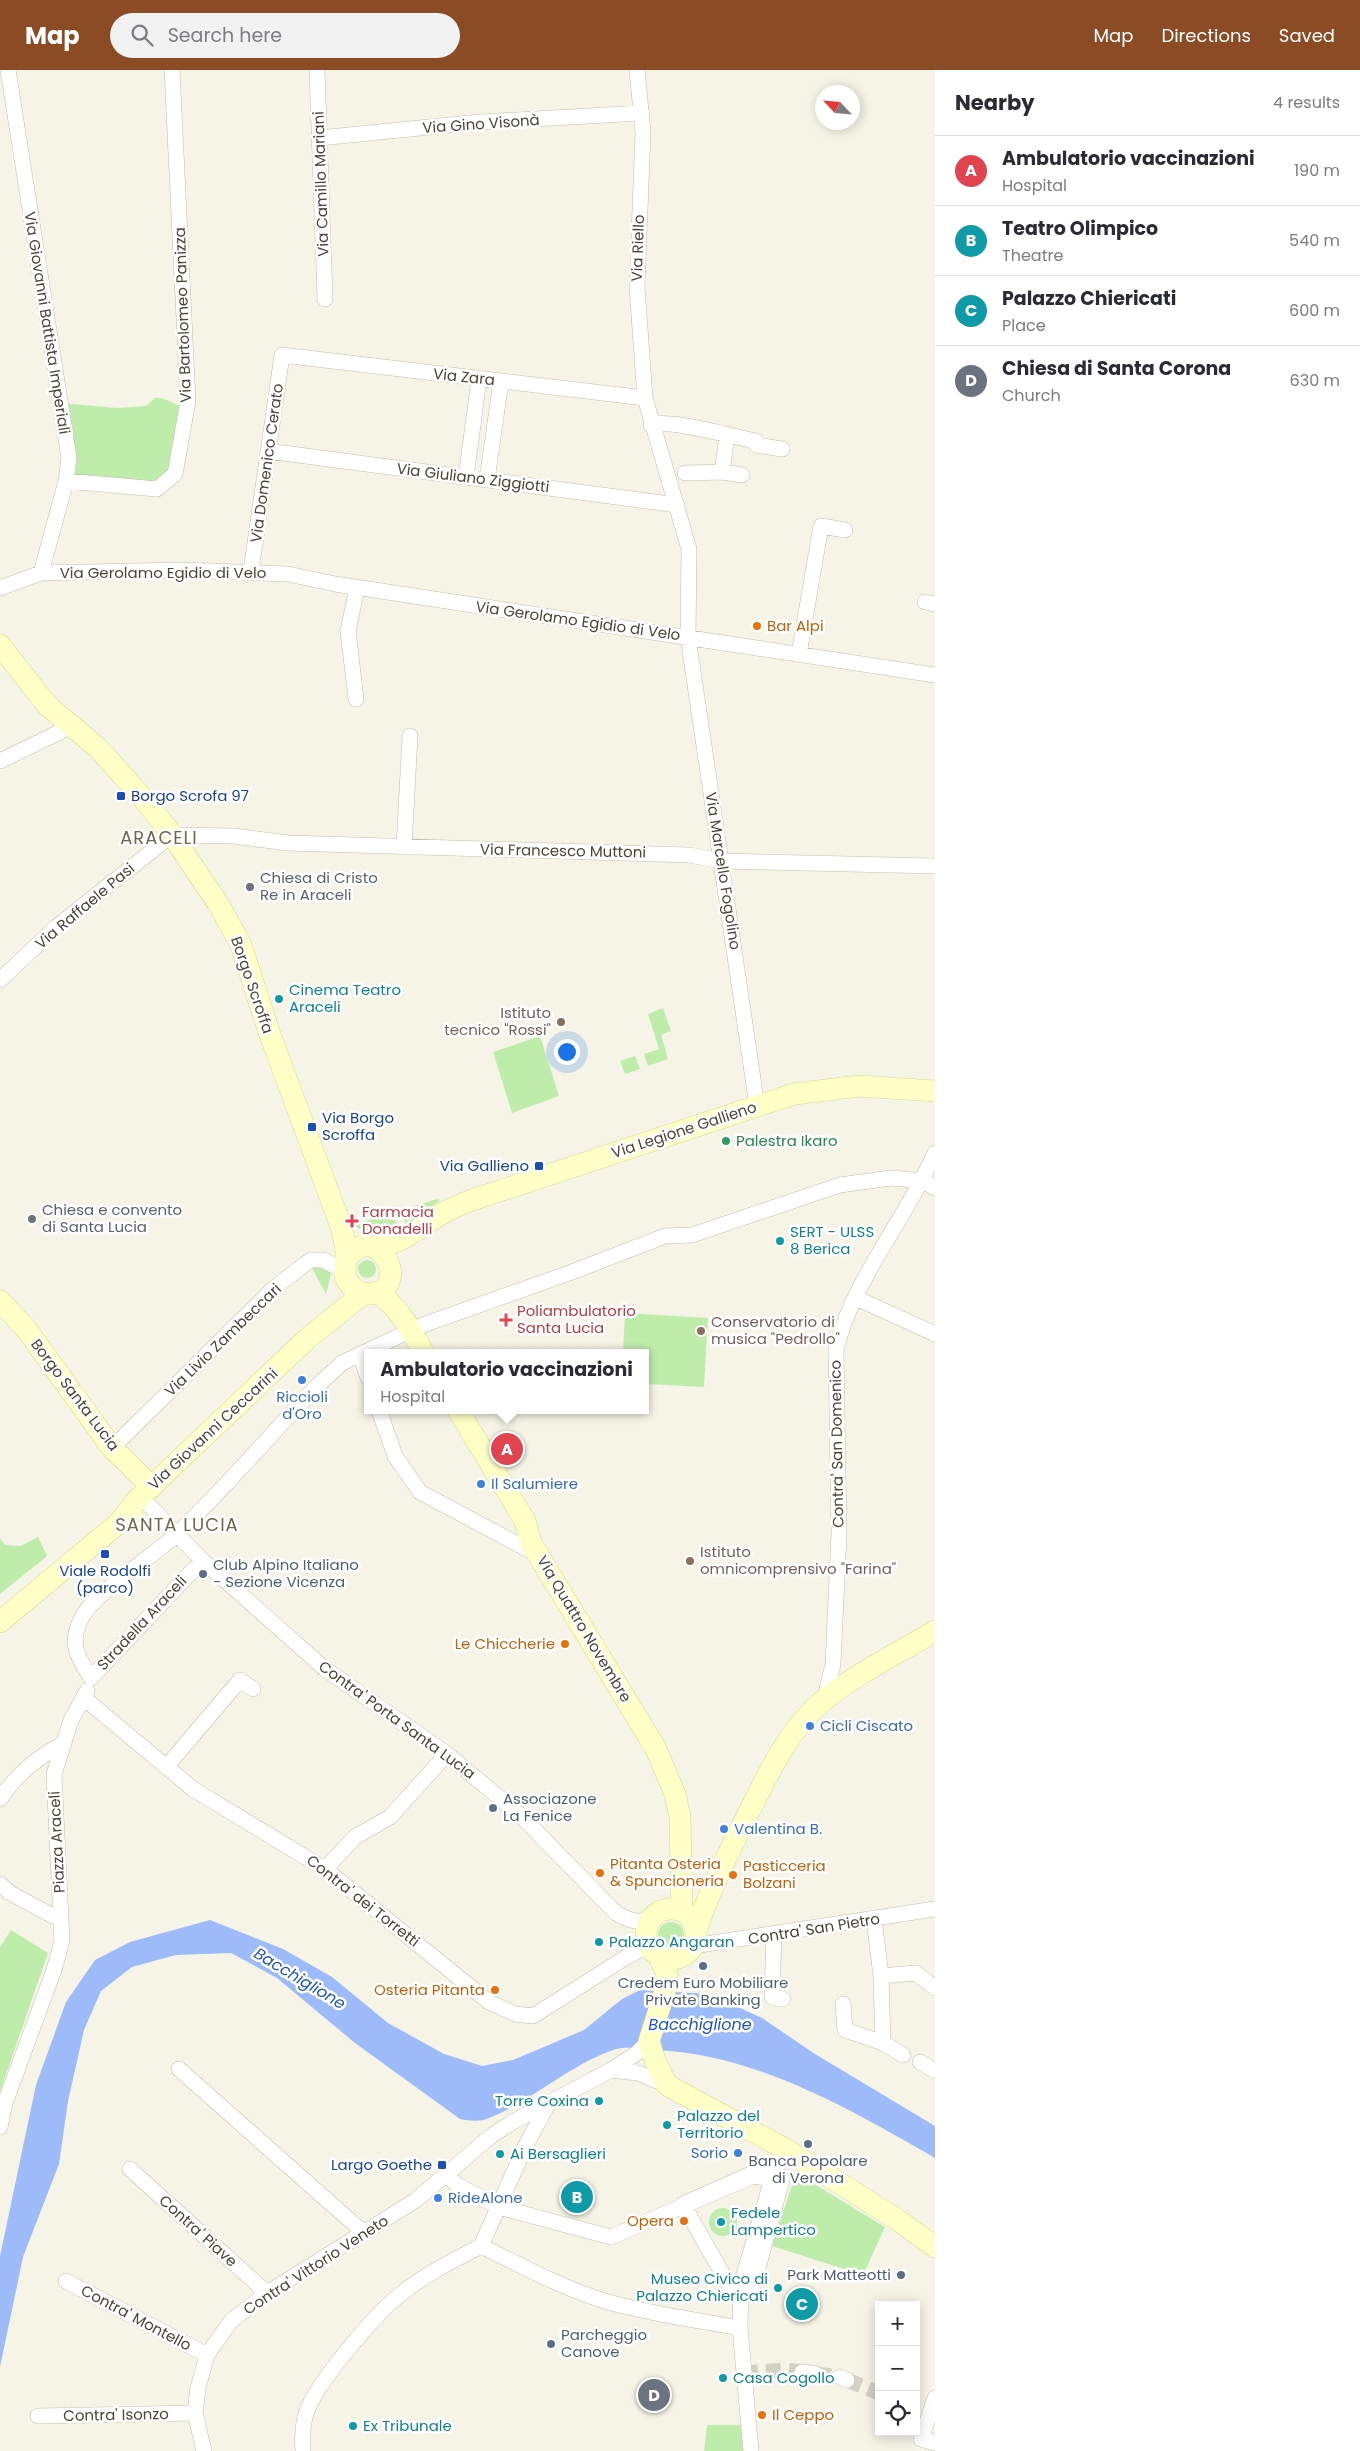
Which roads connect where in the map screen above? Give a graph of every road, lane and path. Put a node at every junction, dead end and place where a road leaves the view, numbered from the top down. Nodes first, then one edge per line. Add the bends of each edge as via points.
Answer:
1 (8, 70) edge
2 (172, 70) edge
3 (317, 70) edge
4 (637, 70) edge
5 (642, 113) junction
6 (319, 138) junction
7 (325, 299) dead end
8 (282, 355) joint
9 (478, 380) junction
10 (501, 381) junction
11 (645, 398) junction
12 (651, 425) junction
13 (727, 436) junction
14 (782, 449) dead end
15 (268, 451) junction
16 (722, 472) junction
17 (685, 473) dead end
18 (742, 475) dead end
19 (466, 477) junction
20 (66, 480) junction
21 (487, 480) junction
22 (677, 505) junction
23 (845, 530) dead end
24 (251, 571) junction
25 (41, 573) junction
26 (0, 588) edge
27 (357, 588) junction
28 (688, 637) junction
29 (0, 645) edge
30 (799, 654) junction
31 (935, 675) edge
32 (356, 699) dead end
33 (72, 726) junction
34 (410, 736) dead end
35 (0, 761) edge
36 (172, 835) junction
37 (404, 847) junction
38 (722, 861) junction
39 (935, 866) edge
40 (0, 980) edge
41 (935, 1091) edge
42 (757, 1106) junction
43 (935, 1153) edge
44 (929, 1184) edge
45 (441, 1214) junction
46 (342, 1229) junction
47 (369, 1247) junction
48 (345, 1270) junction
49 (380, 1283) junction
50 (856, 1298) junction
51 (0, 1301) edge
52 (405, 1322) junction
53 (935, 1334) edge
54 (308, 1338) junction
55 (367, 1349) edge
56 (422, 1349) edge
57 (364, 1351) edge
58 (360, 1354) junction
59 (364, 1366) edge
60 (381, 1414) edge
61 (460, 1414) edge
62 (112, 1448) junction
63 (150, 1495) junction
64 (525, 1521) junction
65 (178, 1533) junction
66 (506, 1538) junction
67 (539, 1555) junction
68 (194, 1569) dead end
69 (0, 1622) edge
70 (935, 1631) edge
71 (91, 1678) junction
72 (253, 1689) dead end
73 (825, 1698) junction
74 (85, 1699) junction
75 (62, 1744) junction
76 (447, 1754) junction
77 (166, 1767) junction
78 (0, 1799) edge
79 (681, 1857) junction
80 (325, 1868) junction
81 (0, 1884) edge
82 (935, 1909) edge
83 (655, 1915) junction
84 (53, 1916) dead end
85 (874, 1919) junction
86 (690, 1931) junction
87 (774, 1935) junction
88 (663, 1966) junction
89 (881, 1976) junction
90 (935, 1988) edge
91 (782, 1999) dead end
92 (843, 2004) dead end
93 (884, 2043) junction
94 (647, 2051) junction
95 (904, 2055) dead end
96 (920, 2062) dead end
97 (179, 2069) dead end
98 (611, 2070) junction
99 (935, 2071) edge
100 (667, 2085) junction
101 (548, 2104) junction
102 (511, 2123) junction
103 (0, 2127) edge
104 (525, 2147) junction
105 (785, 2149) junction
106 (130, 2169) dead end
107 (447, 2175) junction
108 (772, 2177) junction
109 (684, 2205) junction
110 (499, 2207) junction
111 (363, 2232) junction
112 (481, 2246) junction
113 (935, 2248) edge
114 (66, 2282) dead end
115 (741, 2289) junction
116 (267, 2293) junction
117 (740, 2328) junction
118 (207, 2356) junction
119 (930, 2407) edge
120 (195, 2413) junction
121 (38, 2416) dead end
122 (928, 2441) edge
123 (204, 2451) edge
124 (303, 2451) edge
125 (751, 2451) edge

1 - 20 street, Via Giovanni Battista Imperiali via 69,458
2 - 20 street, Via Bartolomeo Panizza via 188,401 175,474 157,489
3 - 6 street, Via Camillo Mariani
4 - 5 street, Via Riello
5 - 6 street, Via Gino Visonà via 480,122
5 - 11 street, Via Riello via 637,287
6 - 7 street, Via Camillo Mariani
8 - 9 street, Via Zara
8 - 15 street, Via Domenico Cerato
9 - 10 street, Via Zara
9 - 19 street
10 - 11 street, Via Zara
10 - 21 street
11 - 12 street, Via Riello
12 - 13 street via 657,422 689,426
12 - 22 street, Via Riello
13 - 14 street
13 - 16 street
15 - 19 street, Via Giuliano Ziggiotti
15 - 24 street, Via Domenico Cerato
16 - 17 street
16 - 18 street
19 - 21 street, Via Giuliano Ziggiotti
20 - 25 street, Via Giovanni Battista Imperiali
21 - 22 street, Via Giuliano Ziggiotti
22 - 28 street, Via Riello via 689,549
23 - 30 street via 822,526
24 - 25 street, Via Gerolamo Egidio di Velo
24 - 27 street, Via Gerolamo Egidio di Velo via 288,574
25 - 26 street, Via Gerolamo Egidio di Velo
27 - 28 street, Via Gerolamo Egidio di Velo
27 - 32 street via 348,631
28 - 30 street, Via Gerolamo Egidio di Velo
28 - 38 street, Via Marcello Fogolino
29 - 33 main road, Borgo Scroffa via 47,705
30 - 31 street, Via Gerolamo Egidio di Velo
33 - 35 street
33 - 36 main road, Borgo Scroffa via 115,768
34 - 37 street
36 - 37 street, Via Francesco Muttoni
36 - 40 street, Via Raffaele Pasi via 55,928
36 - 46 main road, Borgo Scroffa via 219,905 241,945 269,1032
37 - 38 street, Via Francesco Muttoni via 690,855
38 - 39 street, Via Francesco Muttoni
38 - 42 street, Via Marcello Fogolino
41 - 42 main road, Via Legione Gallieno via 859,1086 794,1094
42 - 45 main road, Via Legione Gallieno via 472,1200
43 - 44 street, Contra' San Domenico
44 - 50 street, Contra' San Domenico
44 - 52 street via 891,1178 840,1185 692,1236 665,1236 572,1272
45 - 47 main road, Via Legione Gallieno via 395,1242
45 - 49 main road, Via Legione Gallieno
46 - 47 main road
46 - 48 main road, Borgo Scroffa
47 - 48 main road via 354,1251
47 - 49 main road via 382,1252 388,1259
48 - 49 main road via 356,1291
48 - 54 main road, Via Giovanni Ceccarini via 333,1304
48 - 62 street, Via Livio Zambeccari via 317,1260 311,1260 298,1269 273,1289
49 - 52 main road
49 - 54 main road, Via Giovanni Ceccarini
50 - 53 street
50 - 73 street, Contra' San Domenico via 841,1328 836,1350 839,1534 833,1664
51 - 62 main road, Borgo Santa Lucia via 27,1330
52 - 55 street
52 - 56 main road
54 - 63 main road, Via Giovanni Ceccarini
57 - 58 street
58 - 59 street
58 - 65 street via 342,1362 318,1385
60 - 66 street via 395,1456 420,1492
61 - 64 main road, Via Quattro Novembre
62 - 63 main road, Borgo Santa Lucia
63 - 65 street, Contra' Porta Santa Lucia
63 - 69 main road, Via Giovanni Ceccarini
64 - 66 street
64 - 67 main road, Via Quattro Novembre
65 - 71 street via 87,1608 76,1630 75,1644 76,1655
65 - 76 street, Contra' Porta Santa Lucia via 202,1560 325,1669
66 - 67 street
67 - 79 main road, Via Quattro Novembre via 656,1749 676,1794
68 - 71 street, Stradella Araceli
70 - 73 main road
71 - 74 street, Piazza Araceli
72 - 77 street via 240,1680
73 - 86 main road via 806,1716 771,1770
74 - 75 street, Piazza Araceli via 71,1720
74 - 77 street, Contra' dei Torretti
75 - 78 street via 40,1756 10,1784
75 - 103 street, Piazza Araceli via 54,1774 62,1941 10,2088
76 - 80 street via 390,1817 355,1837
76 - 83 street, Contra' Porta Santa Lucia via 520,1816 616,1913 633,1921 646,1921
77 - 80 street, Contra' dei Torretti via 193,1789
79 - 83 main road, Via Quattro Novembre via 670,1890
79 - 86 main road, Via Quattro Novembre
80 - 88 street, Contra' dei Torretti via 489,2002 514,2014 533,2016 628,1956
81 - 84 street, Piazza Araceli via 10,1893
82 - 85 street, Contra' San Pietro
83 - 86 main road via 666,1909
83 - 88 main road via 647,1931
85 - 87 street, Contra' San Pietro
85 - 89 street
86 - 87 street, Contra' San Pietro
86 - 88 main road
87 - 91 street via 772,1997
88 - 94 main road
89 - 90 street via 916,1973
89 - 93 street
92 - 93 street via 845,2030
93 - 95 street
94 - 98 street, Contra' Vittorio Veneto
94 - 100 main road
96 - 99 street
97 - 111 street
98 - 100 street via 638,2073
98 - 101 street, Contra' Vittorio Veneto
100 - 105 main road
101 - 102 street, Contra' Vittorio Veneto
101 - 104 street
102 - 104 street
102 - 107 street, Contra' Vittorio Veneto via 491,2136
104 - 110 street
105 - 108 street
105 - 113 main road via 898,2220
106 - 116 street, Contra' Piave
107 - 110 street via 457,2185
107 - 111 street, Contra' Vittorio Veneto via 416,2200
108 - 109 street via 753,2176
108 - 115 street
109 - 110 street via 611,2236
109 - 115 street via 730,2287
110 - 112 street
111 - 116 street, Contra' Vittorio Veneto
112 - 117 street via 607,2302
112 - 124 street via 403,2292 383,2310 347,2353 309,2407
114 - 118 street, Contra' Montello
115 - 117 street
116 - 118 street, Contra' Vittorio Veneto via 231,2321
117 - 125 street
118 - 120 street, Contra' Vittorio Veneto
119 - 122 street
120 - 121 street, Contra' Isonzo
120 - 123 street, Contra' Vittorio Veneto

